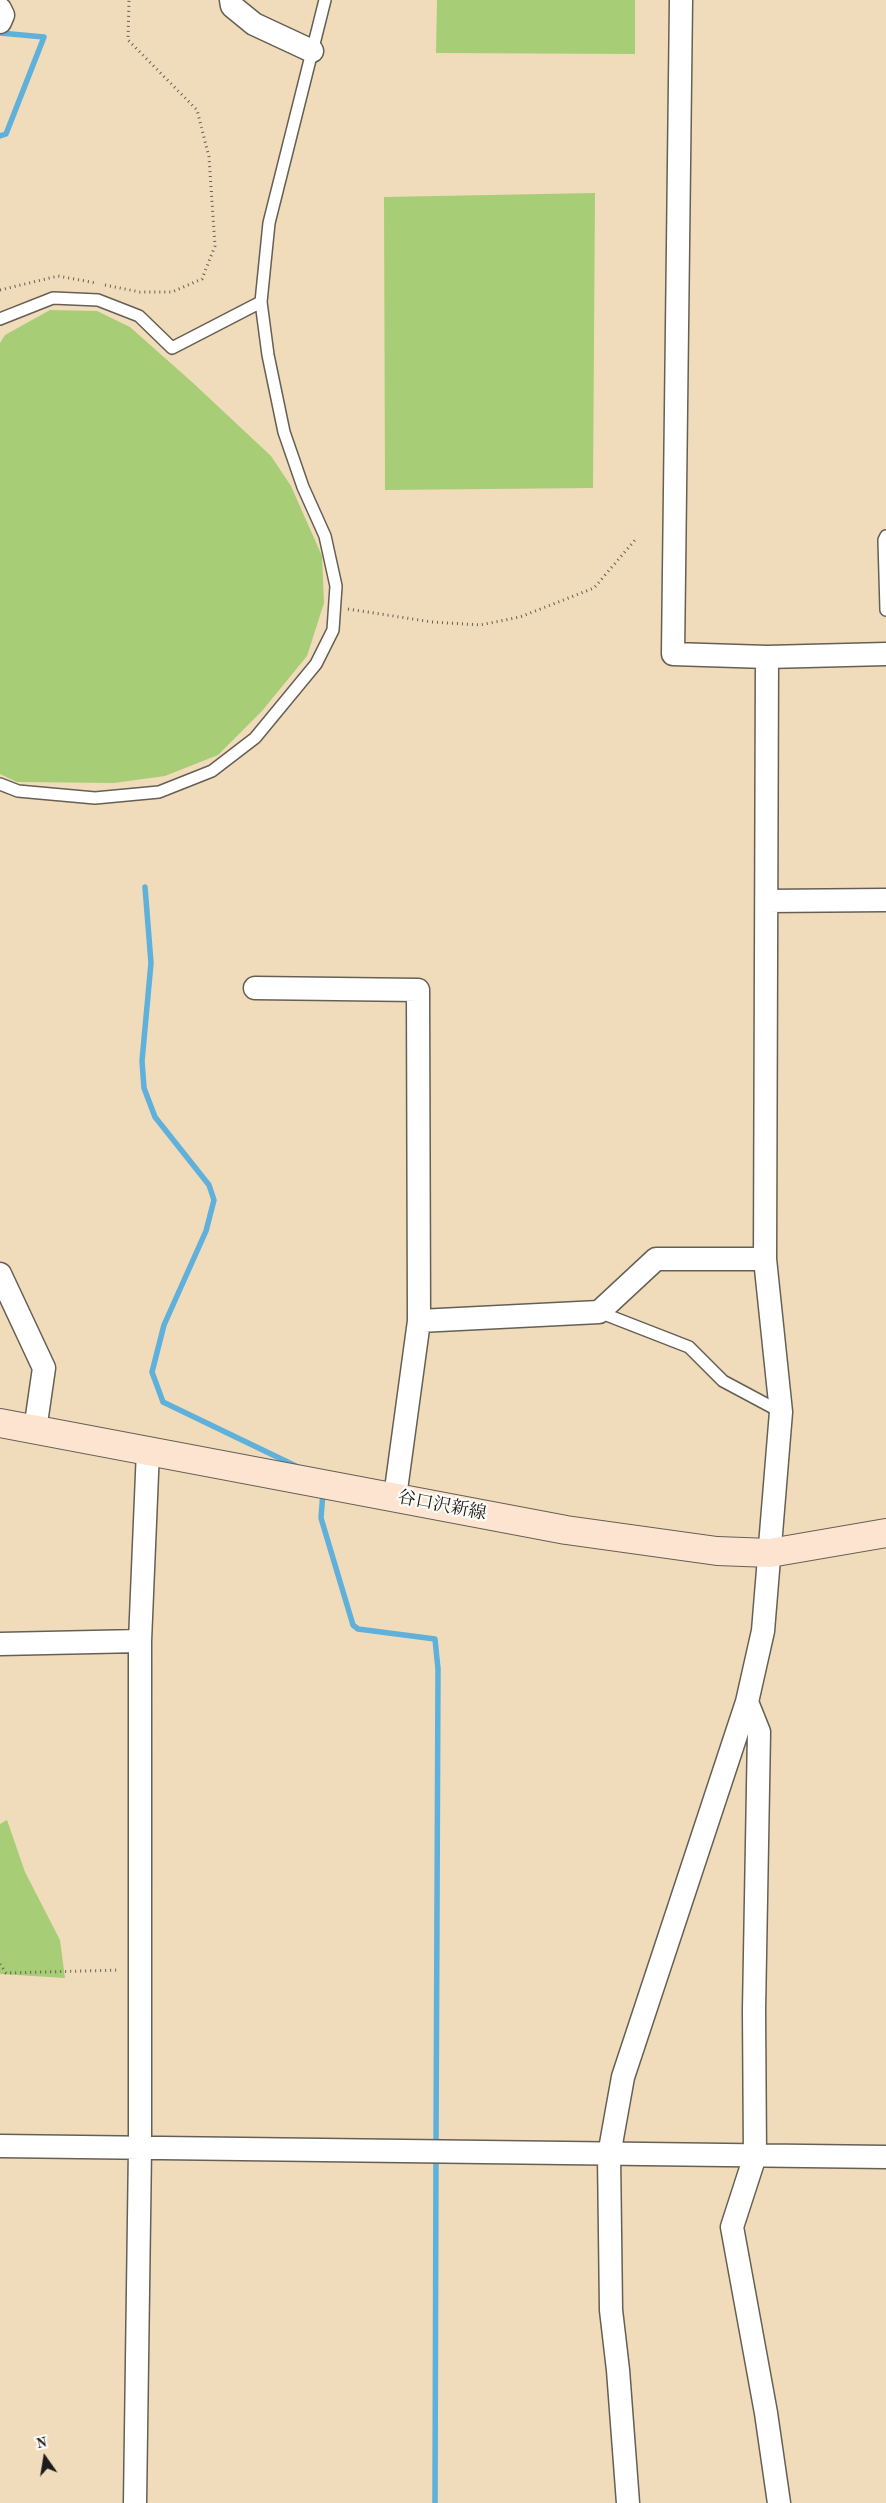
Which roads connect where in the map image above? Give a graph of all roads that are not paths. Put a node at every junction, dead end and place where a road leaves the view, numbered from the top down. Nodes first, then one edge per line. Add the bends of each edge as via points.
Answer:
1 (232, 0) edge
2 (325, 0) edge
3 (681, 0) edge
4 (0, 9) edge
5 (0, 22) edge
6 (312, 51) junction
7 (261, 302) junction
8 (0, 320) edge
9 (886, 536) edge
10 (886, 610) edge
11 (886, 654) edge
12 (767, 657) junction
13 (0, 784) edge
14 (886, 900) edge
15 (767, 901) junction
16 (255, 988) dead end
17 (765, 1260) junction
18 (0, 1274) edge
19 (599, 1312) junction
20 (419, 1321) junction
21 (781, 1412) junction
22 (0, 1423) edge
23 (36, 1430) junction
24 (148, 1450) junction
25 (395, 1497) junction
26 (886, 1533) edge
27 (770, 1553) junction
28 (140, 1641) junction
29 (0, 1644) edge
30 (747, 1702) junction
31 (0, 2146) edge
32 (140, 2148) junction
33 (609, 2155) junction
34 (755, 2156) junction
35 (886, 2157) edge
36 (135, 2503) edge
37 (628, 2503) edge
38 (778, 2503) edge

1 - 6 street via 232,6 254,24
2 - 6 lane
3 - 12 street via 673,654
4 - 5 street via 3,15
6 - 7 lane via 269,223
7 - 8 lane via 172,348 139,316 98,300 53,298
7 - 13 lane via 284,432 325,536 336,586 333,630 316,664 256,738 212,771 159,792 95,798 18,791
9 - 10 lane
11 - 12 street
12 - 15 street
14 - 15 street
15 - 17 street
16 - 20 street via 418,990
17 - 19 street via 656,1259
17 - 21 street
18 - 23 street via 44,1368
19 - 20 street
19 - 21 lane via 689,1347 723,1381
20 - 25 street
21 - 27 street
22 - 23 main road, 谷口沢新線
23 - 24 main road, 谷口沢新線
24 - 25 main road, 谷口沢新線
24 - 28 street
25 - 27 main road, 谷口沢新線 via 566,1530 717,1551
26 - 27 main road, 谷口沢新線
27 - 30 street via 762,1631
28 - 29 street
28 - 32 street
30 - 33 street via 623,2076
30 - 34 street via 759,1732
31 - 32 street
32 - 33 street
32 - 36 street
33 - 34 street
33 - 37 street via 611,2310
34 - 35 street
34 - 38 street via 732,2227 766,2413

